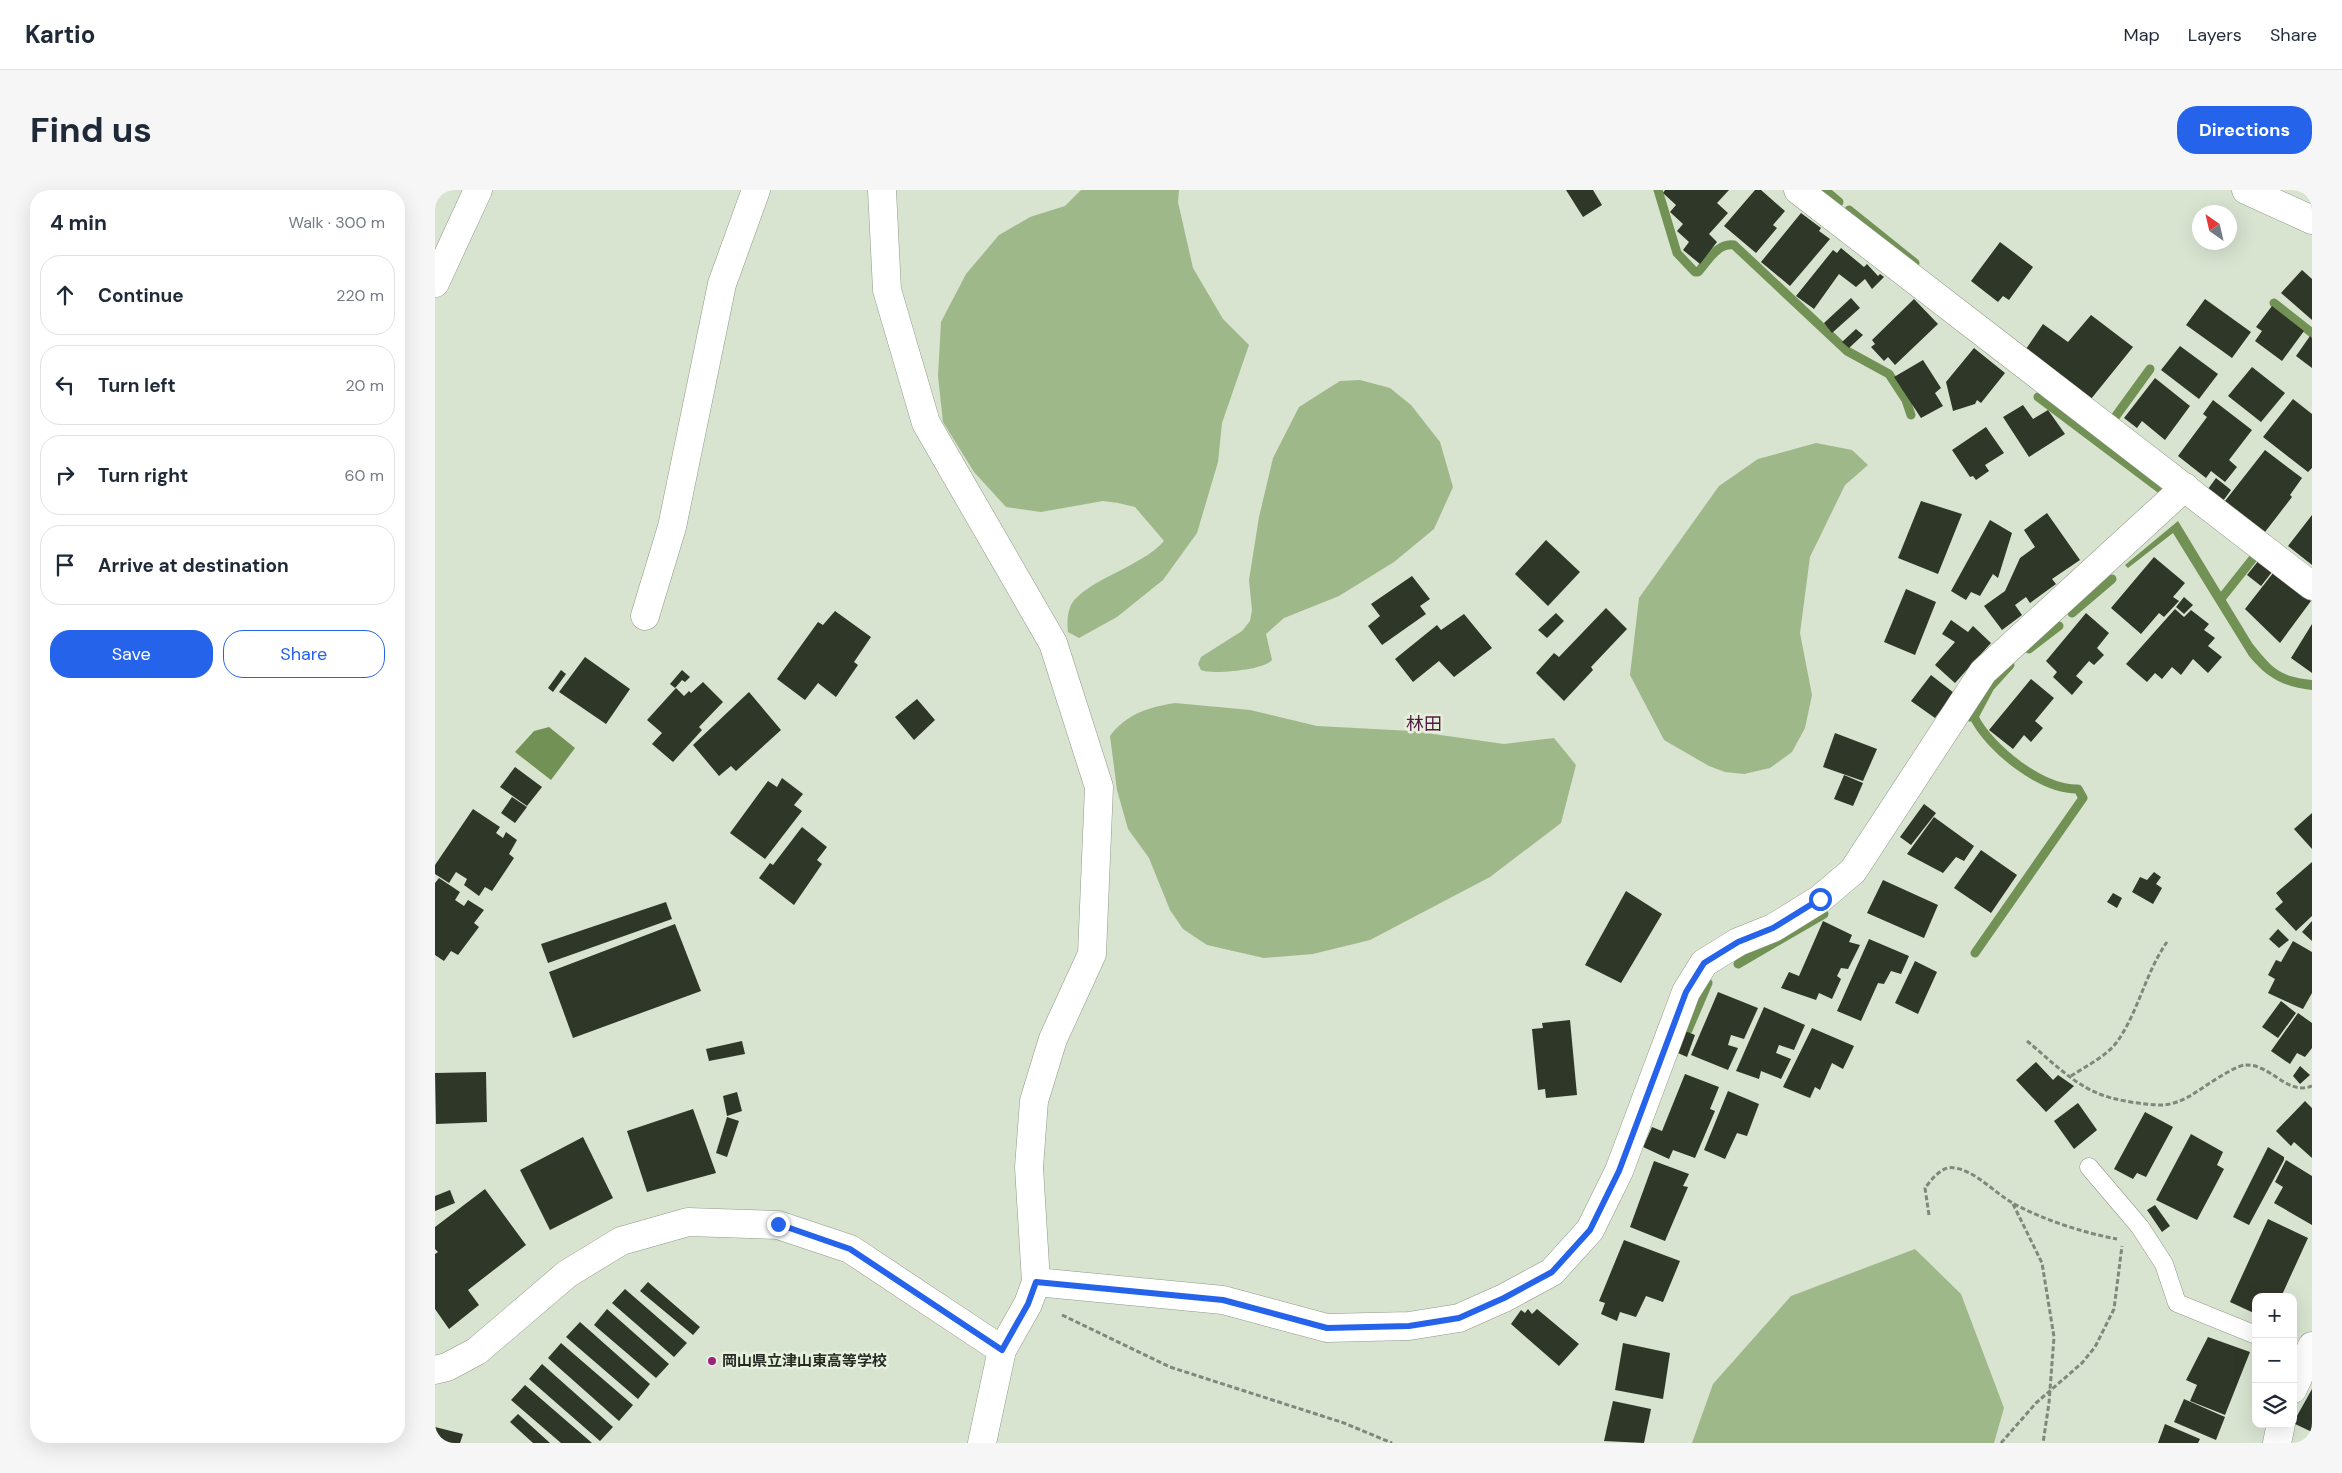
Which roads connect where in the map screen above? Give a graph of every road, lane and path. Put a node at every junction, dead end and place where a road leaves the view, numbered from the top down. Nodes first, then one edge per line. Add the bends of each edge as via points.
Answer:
1 (478, 190) edge
2 (756, 190) edge
3 (882, 190) edge
4 (1798, 190) edge
5 (2246, 190) edge
6 (2312, 220) edge
7 (435, 283) edge
8 (2185, 487) junction
9 (2312, 586) edge
10 (645, 616) dead end
11 (2167, 942) dead end
12 (2027, 1041) dead end
13 (2071, 1076) junction
14 (2312, 1086) edge
15 (2089, 1167) dead end
16 (2013, 1203) junction
17 (1929, 1215) dead end
18 (1033, 1289) junction
19 (2252, 1332) edge
20 (1002, 1350) junction
21 (2304, 1350) edge
22 (435, 1370) edge
23 (2295, 1383) edge
24 (2050, 1390) junction
25 (2280, 1428) edge
26 (981, 1443) edge
27 (1391, 1443) edge
28 (2001, 1443) edge
29 (2043, 1443) edge
30 (2277, 1443) edge

1 - 7 street
2 - 10 street via 722,284 672,526
3 - 18 street via 887,290 926,423 1053,642 1099,787 1092,954 1053,1038 1034,1102 1029,1167
4 - 8 street
5 - 6 street
8 - 9 street
8 - 18 street via 1983,672 1853,871 1820,899 1773,928 1738,942 1704,963 1686,992 1619,1171 1590,1230 1552,1272 1459,1318 1409,1326 1327,1328 1223,1300
11 - 13 path via 2143,984 2119,1040
12 - 13 path
13 - 14 path via 2098,1094 2161,1105 2178,1102 2245,1064 2260,1067 2297,1088
15 - 19 lane via 2140,1227 2164,1264 2177,1303
16 - 17 path via 1954,1167 1943,1169 1925,1188
16 - 24 path via 2042,1263 2054,1337
16 - 24 path via 2055,1221 2122,1240 2114,1309 2095,1347 2082,1363
18 - 20 street
18 - 27 path via 1068,1319 1170,1367 1344,1423
20 - 22 street via 850,1249 778,1224 688,1222 621,1241 567,1274 477,1351 447,1368
20 - 26 street
21 - 23 street
24 - 28 path
24 - 29 path
25 - 30 street

